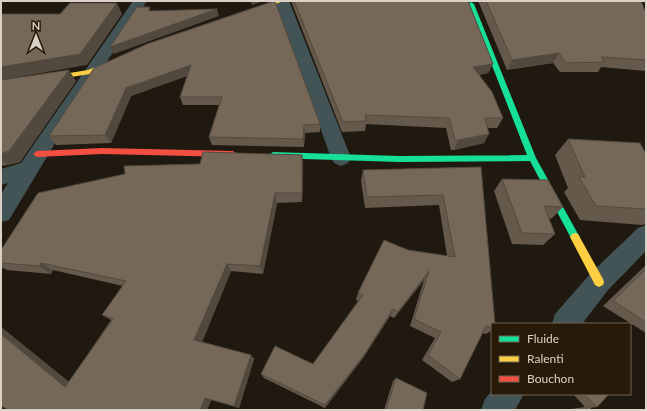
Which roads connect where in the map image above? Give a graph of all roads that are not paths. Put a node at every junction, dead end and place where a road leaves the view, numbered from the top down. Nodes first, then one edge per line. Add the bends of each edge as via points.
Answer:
1 (140, 1) edge
2 (281, 1) edge
3 (471, 4) edge
4 (238, 16) edge
5 (132, 54) edge
6 (90, 72) junction
7 (1, 86) edge
8 (241, 154) edge
9 (264, 155) edge
10 (341, 158) junction
11 (532, 158) junction
12 (33, 161) junction
13 (1, 177) edge
14 (1, 213) edge
15 (646, 235) edge
16 (599, 282) junction
17 (566, 323) edge
18 (508, 395) edge
19 (496, 410) edge

1 - 6 street
2 - 4 street
2 - 10 street
3 - 11 street
5 - 6 street
6 - 7 street
6 - 12 street
8 - 12 street via 102,151
9 - 10 street
10 - 11 street
11 - 16 street
12 - 13 street
12 - 14 street
15 - 16 street
16 - 17 street
18 - 19 street

